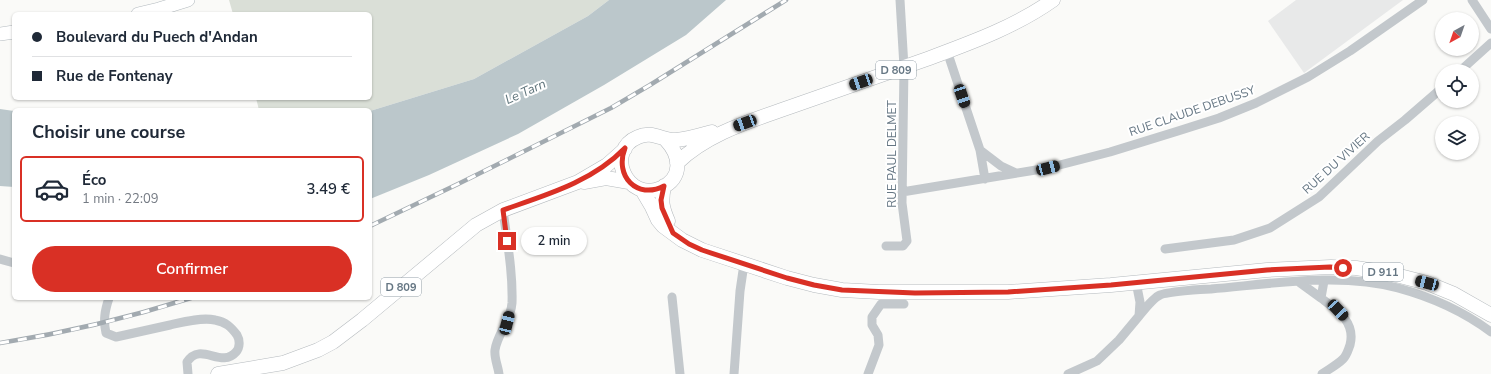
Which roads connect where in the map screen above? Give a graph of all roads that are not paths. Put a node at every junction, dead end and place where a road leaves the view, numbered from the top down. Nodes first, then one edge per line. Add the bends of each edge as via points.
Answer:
1 (188, 0) edge
2 (900, 0) edge
3 (1053, 0) edge
4 (1423, 0) edge
5 (1472, 0) edge
6 (146, 12) edge
7 (1491, 29) edge
8 (12, 32) edge
9 (0, 34) edge
10 (1491, 43) edge
11 (947, 52) junction
12 (1468, 64) edge
13 (904, 67) junction
14 (1435, 94) edge
15 (734, 128) junction
16 (666, 140) junction
17 (625, 148) junction
18 (980, 150) junction
19 (677, 163) junction
20 (1016, 174) junction
21 (986, 179) junction
22 (578, 182) junction
23 (629, 182) junction
24 (664, 186) junction
25 (642, 190) junction
26 (902, 192) junction
27 (503, 210) junction
28 (673, 233) junction
29 (886, 246) dead end
30 (1165, 249) dead end
31 (0, 260) edge
32 (12, 263) edge
33 (744, 264) junction
34 (1324, 281) junction
35 (1136, 282) junction
36 (1299, 282) junction
37 (672, 297) dead end
38 (1321, 298) junction
39 (108, 300) edge
40 (904, 304) dead end
41 (1491, 315) edge
42 (1139, 316) junction
43 (1491, 332) edge
44 (188, 374) edge
45 (218, 374) edge
46 (499, 374) edge
47 (680, 374) edge
48 (734, 374) edge
49 (868, 374) edge
50 (1068, 374) edge
51 (1322, 374) edge

1 - 6 street
2 - 13 street, RUE PAUL DELMET
3 - 11 main road, D 809 via 1016,22
4 - 20 street, RUE CLAUDE DEBUSSY via 1308,77 1256,103 1110,152
5 - 7 street
8 - 9 street
10 - 12 street
11 - 13 main road, D 809
11 - 18 street
13 - 15 main road, D 809
13 - 26 street, RUE PAUL DELMET
14 - 30 street, RUE DU VIVIER via 1378,141 1319,197 1270,228 1234,240
15 - 16 main road, D 809 via 685,139
15 - 19 main road, D 809 via 694,148
16 - 17 main road via 656,135 644,135 633,140
16 - 19 main road via 676,152
17 - 22 main road, D 809 via 607,165
17 - 23 main road via 621,165
18 - 20 street
18 - 21 street
19 - 24 main road via 674,176
20 - 21 street, RUE CLAUDE DEBUSSY
21 - 26 street, RUE CLAUDE DEBUSSY
22 - 23 main road, D 809 via 606,178
22 - 27 main road, D 809
23 - 25 main road
24 - 25 main road
24 - 28 main road via 662,208
25 - 28 main road, D 911 via 658,220
26 - 29 street, RUE PAUL DELMET via 908,241 903,246
27 - 45 main road, D 809 via 476,225 328,345 283,363
27 - 46 street via 512,304 495,350
28 - 33 main road, D 911 via 689,244
31 - 32 street
33 - 35 main road, D 911 via 814,285 879,292 1016,292
33 - 48 street
34 - 36 street
34 - 38 street
34 - 43 street via 1357,281 1398,288 1439,302 1475,320
35 - 41 main road, D 911 via 1282,269 1356,268 1427,283 1454,294
35 - 42 street via 1140,302
36 - 38 street
36 - 42 street via 1160,294
37 - 47 street
38 - 51 street via 1346,319 1351,340 1343,359
39 - 44 street via 104,323 106,332 116,337 192,320 215,319 229,324 239,338 239,349 235,354 221,358 199,353 193,355 186,362
40 - 49 street via 881,304 872,316 872,325 878,335 879,346
42 - 50 street via 1120,340 1097,361

